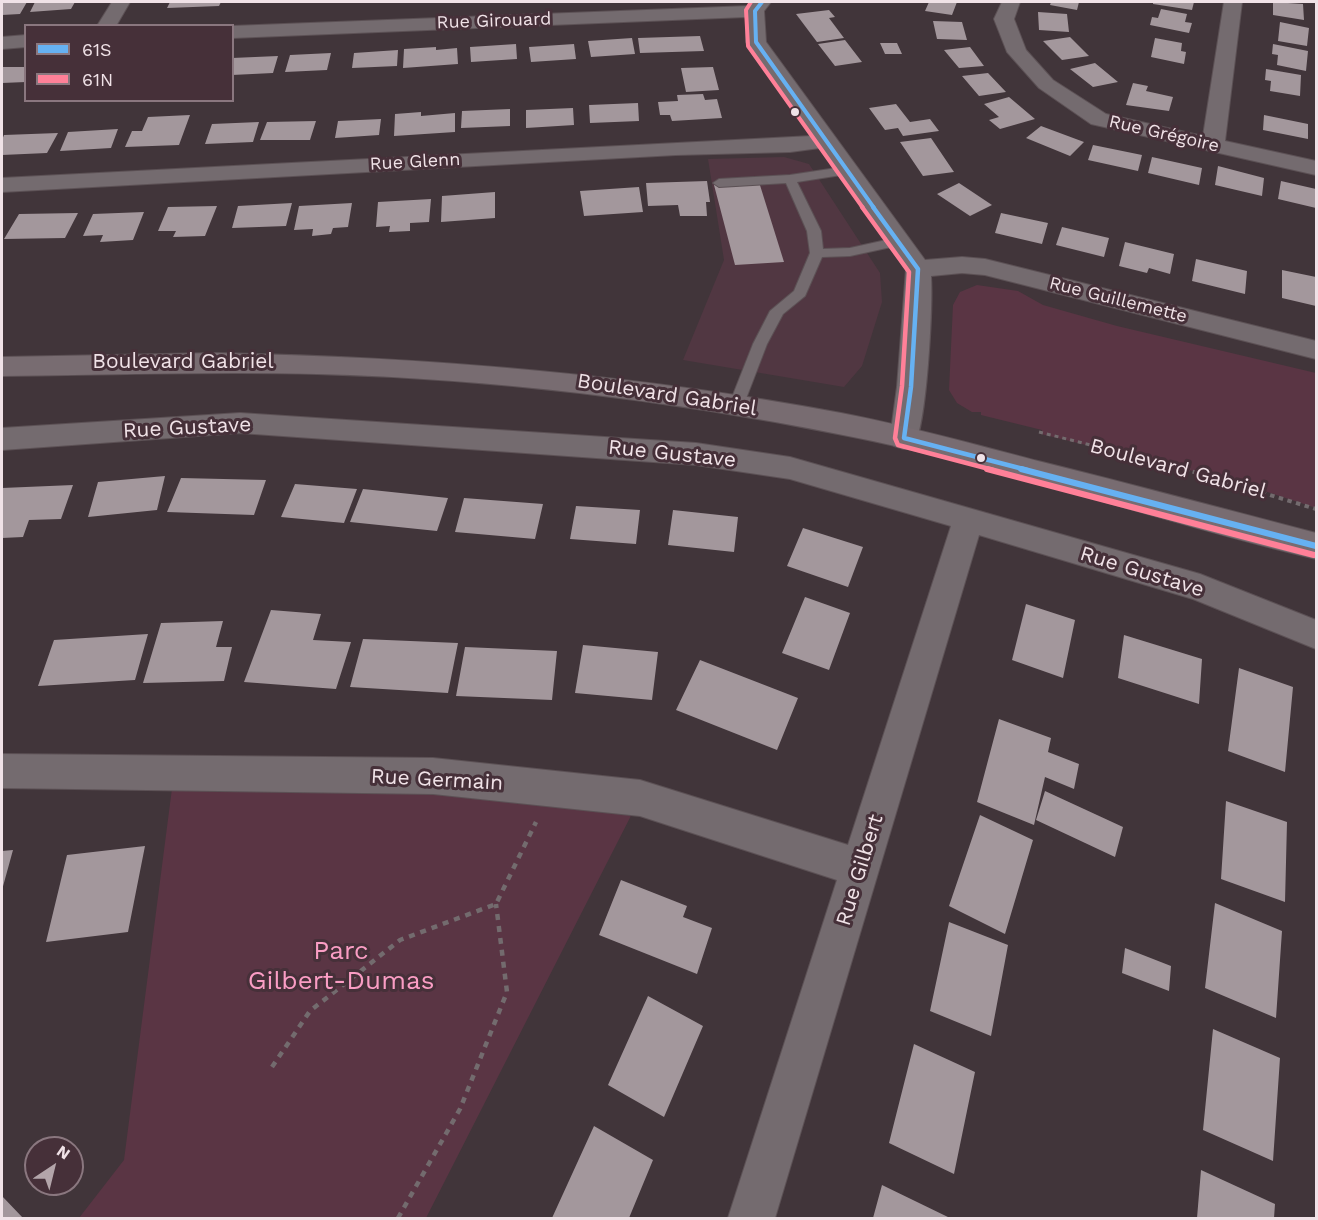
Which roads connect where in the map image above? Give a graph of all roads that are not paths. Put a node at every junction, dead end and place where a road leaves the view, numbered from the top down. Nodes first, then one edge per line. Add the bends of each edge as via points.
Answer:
1 (121, 2) edge
2 (1011, 2) edge
3 (1233, 2) edge
4 (759, 6) edge
5 (107, 24) edge
6 (234, 32) edge
7 (24, 41) edge
8 (2, 43) edge
9 (828, 140) junction
10 (1213, 146) junction
11 (1317, 168) edge
12 (850, 171) junction
13 (790, 179) junction
14 (719, 183) dead end
15 (2, 185) edge
16 (900, 241) junction
17 (817, 253) junction
18 (918, 269) junction
19 (1317, 350) edge
20 (2, 367) edge
21 (737, 405) junction
22 (904, 438) junction
23 (2, 439) edge
24 (968, 521) junction
25 (1317, 546) edge
26 (1317, 635) edge
27 (2, 771) edge
28 (860, 868) junction
29 (751, 1218) edge

1 - 5 street
2 - 10 street, Rue Grégoire via 1004,19 1017,52 1046,84 1099,118
3 - 10 street
4 - 6 street, Rue Girouard
4 - 9 street via 756,42
7 - 8 street
9 - 12 street
9 - 15 street, Rue Glenn
10 - 11 street, Rue Grégoire
12 - 13 lane
12 - 16 street
13 - 14 lane
13 - 17 lane via 814,231
16 - 17 lane via 850,252
16 - 18 street
17 - 21 lane via 800,293 777,311
18 - 19 street, Rue Guillemette via 985,267
18 - 22 street
20 - 21 street, Boulevard Gabriel via 217,360 390,365 546,378
21 - 22 street, Boulevard Gabriel
22 - 25 street, Boulevard Gabriel
23 - 24 street, Rue Gustave via 240,423 696,454 801,471
24 - 26 street, Rue Gustave via 1200,588
24 - 28 street, Rue Gilbert
27 - 28 street, Rue Germain via 433,776 640,798
28 - 29 street, Rue Gilbert

